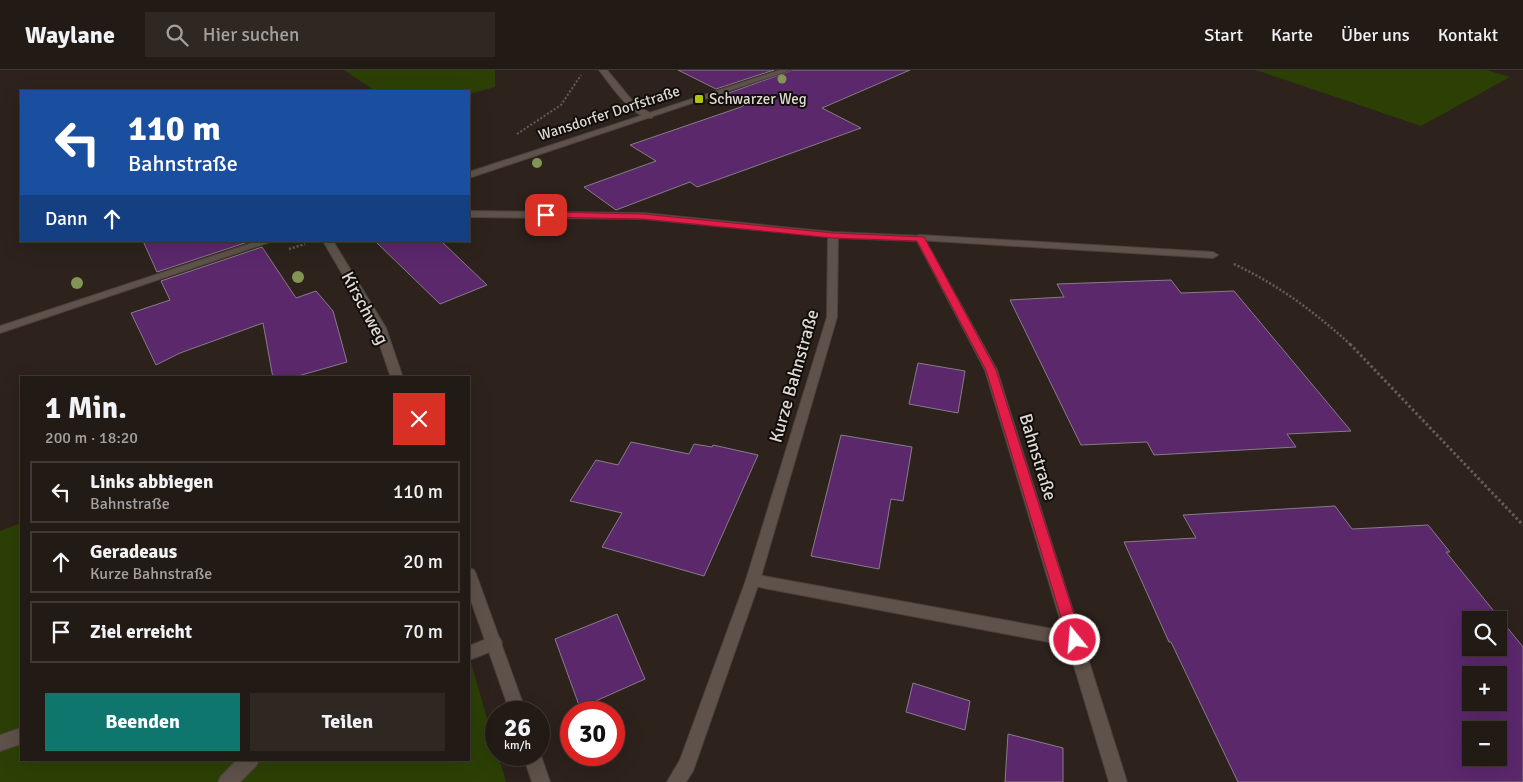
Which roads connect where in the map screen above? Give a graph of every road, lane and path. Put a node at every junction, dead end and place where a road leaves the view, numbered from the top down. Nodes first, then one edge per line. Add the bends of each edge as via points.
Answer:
1 (584, 70) edge
2 (603, 70) edge
3 (786, 70) edge
4 (649, 116) junction
5 (513, 136) dead end
6 (470, 175) edge
7 (470, 214) edge
8 (833, 235) junction
9 (920, 238) junction
10 (265, 242) edge
11 (329, 242) edge
12 (1213, 256) joint
13 (0, 330) edge
14 (396, 376) edge
15 (1523, 525) edge
16 (470, 577) edge
17 (753, 580) junction
18 (1075, 640) junction
19 (494, 643) junction
20 (470, 653) edge
21 (514, 701) edge
22 (20, 736) edge
23 (0, 743) edge
24 (249, 761) edge
25 (536, 766) edge
26 (228, 782) edge
27 (541, 782) edge
28 (676, 782) edge
29 (1118, 782) edge

1 - 5 path via 561,106
2 - 4 street via 632,106
3 - 4 street, Wansdorfer Dorfstraße
4 - 6 street, Wansdorfer Dorfstraße
7 - 8 street via 643,216
8 - 9 street
8 - 17 street, Kurze Bahnstraße via 832,317
9 - 12 street
9 - 18 street, Bahnstraße via 991,370
10 - 13 street
11 - 14 street, Kirschweg via 380,328
12 - 15 path via 1264,278 1317,314 1383,377
16 - 19 street
17 - 18 street
17 - 28 street, Kurze Bahnstraße via 687,765
18 - 29 street, Bahnstraße
19 - 20 street
19 - 21 street
22 - 23 street
24 - 26 street
25 - 27 street

